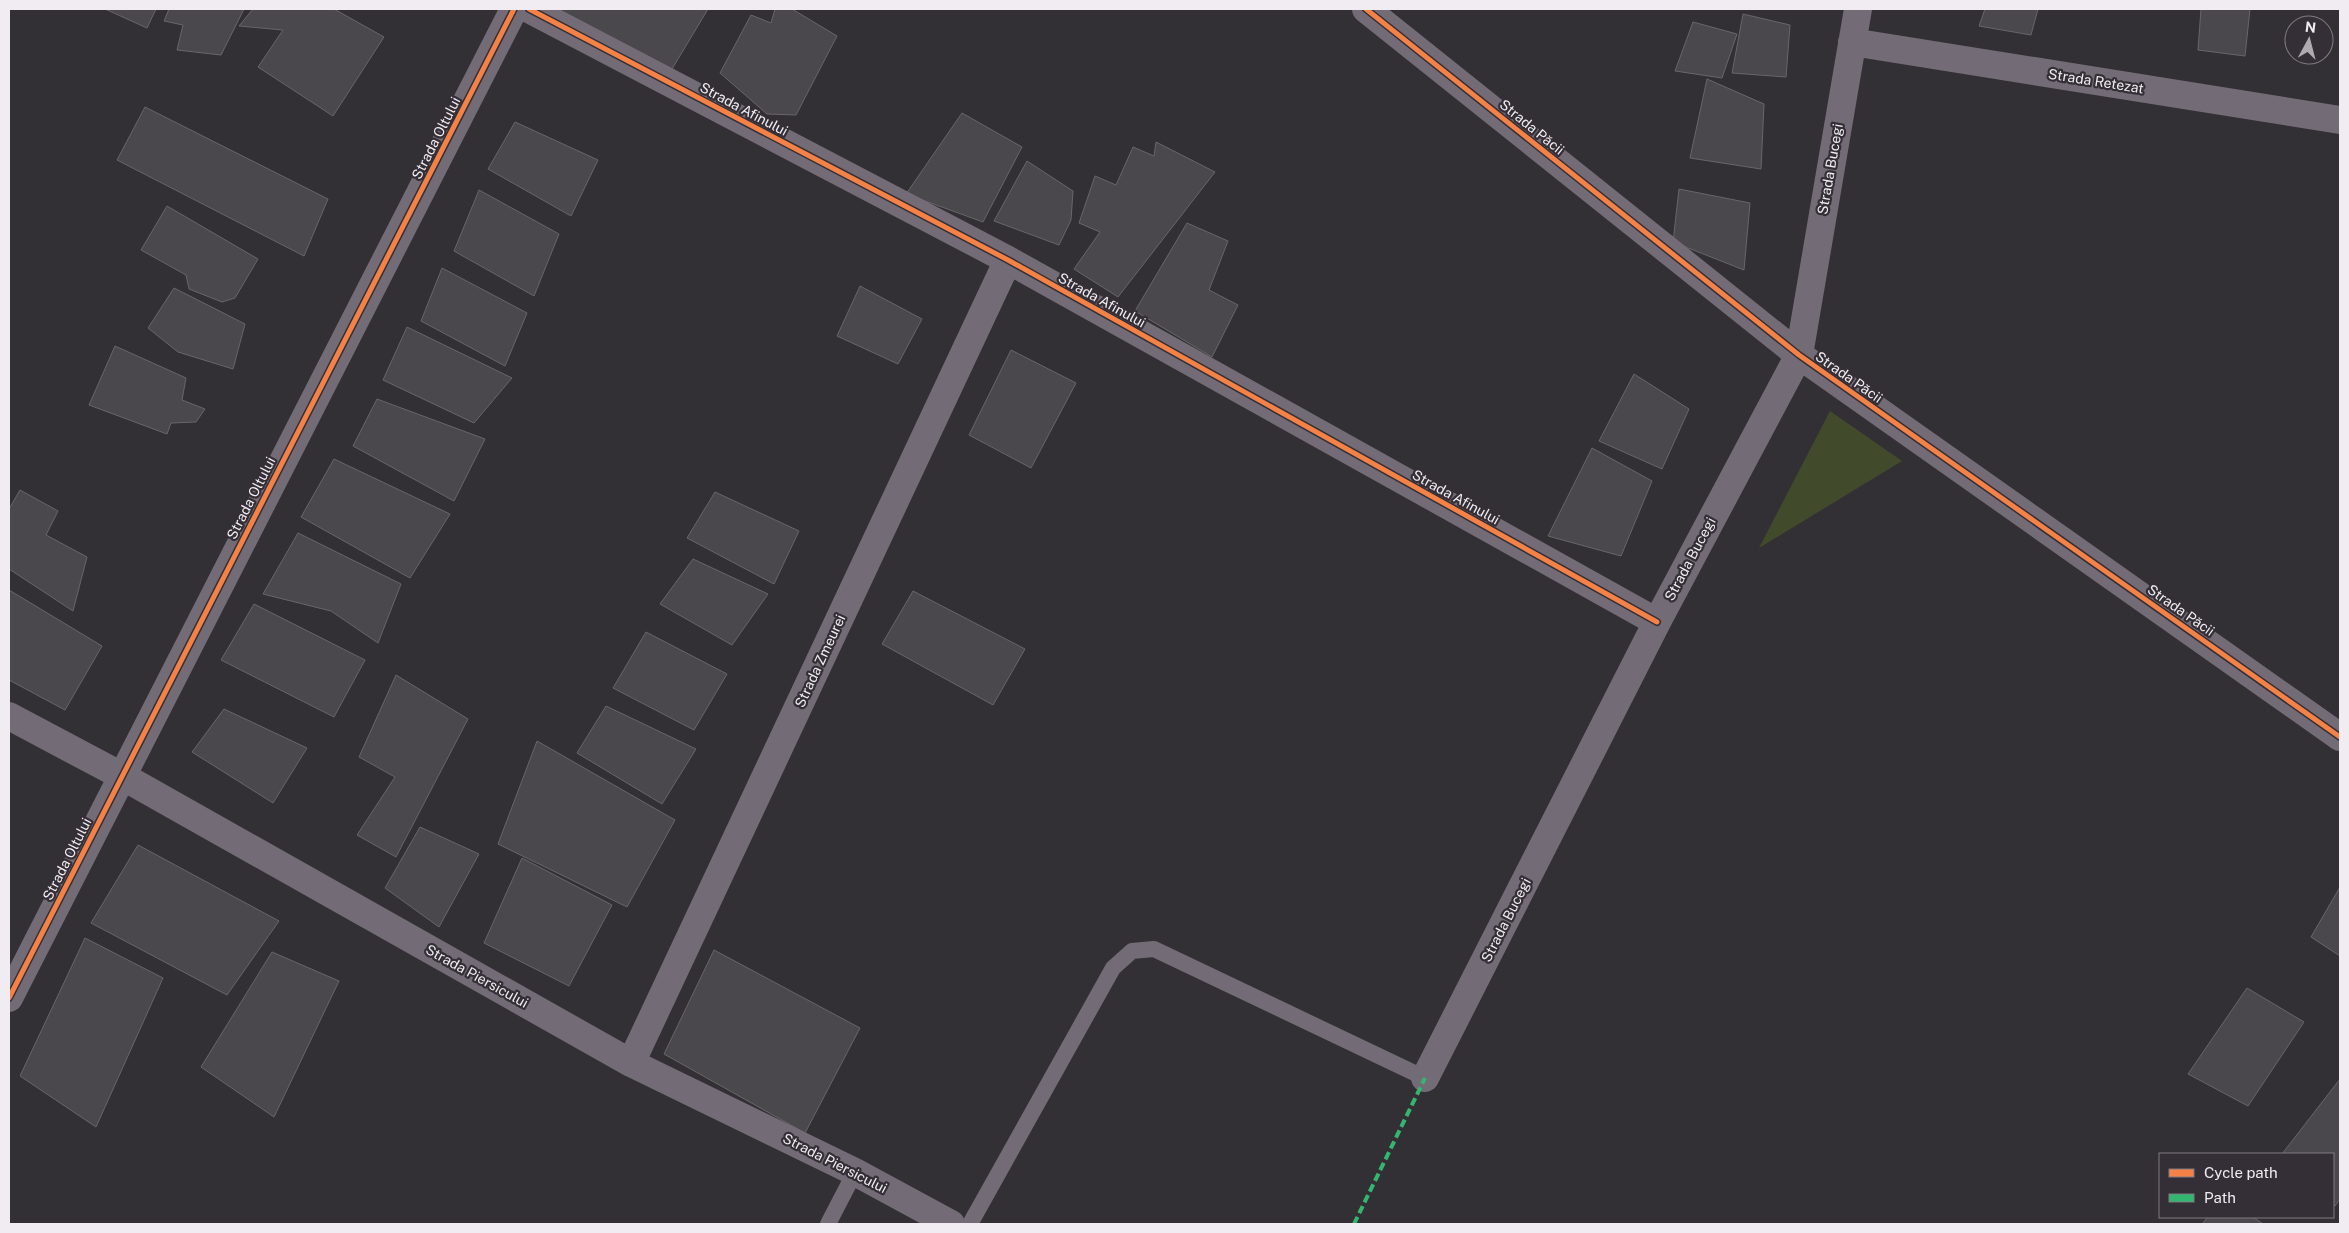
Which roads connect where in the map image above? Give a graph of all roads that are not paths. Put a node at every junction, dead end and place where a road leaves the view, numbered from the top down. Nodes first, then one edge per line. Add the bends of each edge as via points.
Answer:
1 (514, 9) edge
2 (529, 9) edge
3 (1366, 9) edge
4 (1858, 9) edge
5 (1852, 42) junction
6 (2340, 120) edge
7 (1008, 260) junction
8 (1799, 356) junction
9 (1657, 622) junction
10 (9, 716) edge
11 (2340, 737) edge
12 (122, 776) junction
13 (9, 998) edge
14 (632, 1063) junction
15 (1425, 1078) joint
16 (855, 1172) junction
17 (828, 1224) edge
18 (951, 1224) edge
19 (970, 1224) edge

1 - 12 street, Strada Oltului
2 - 7 street, Strada Afinului
3 - 8 street, Strada Păcii
4 - 5 street, Strada Bucegi
5 - 6 street, Strada Retezat
5 - 8 street, Strada Bucegi
7 - 9 street, Strada Afinului
7 - 14 street, Strada Zmeurei
8 - 9 street, Strada Bucegi
8 - 11 street, Strada Păcii
9 - 15 street, Strada Bucegi
10 - 12 street, Strada Piersicului
12 - 13 street, Strada Oltului
12 - 14 street, Strada Piersicului
14 - 16 street, Strada Piersicului
15 - 19 lane via 1154,949 1132,952 1113,968
16 - 17 lane
16 - 18 street, Strada Piersicului

